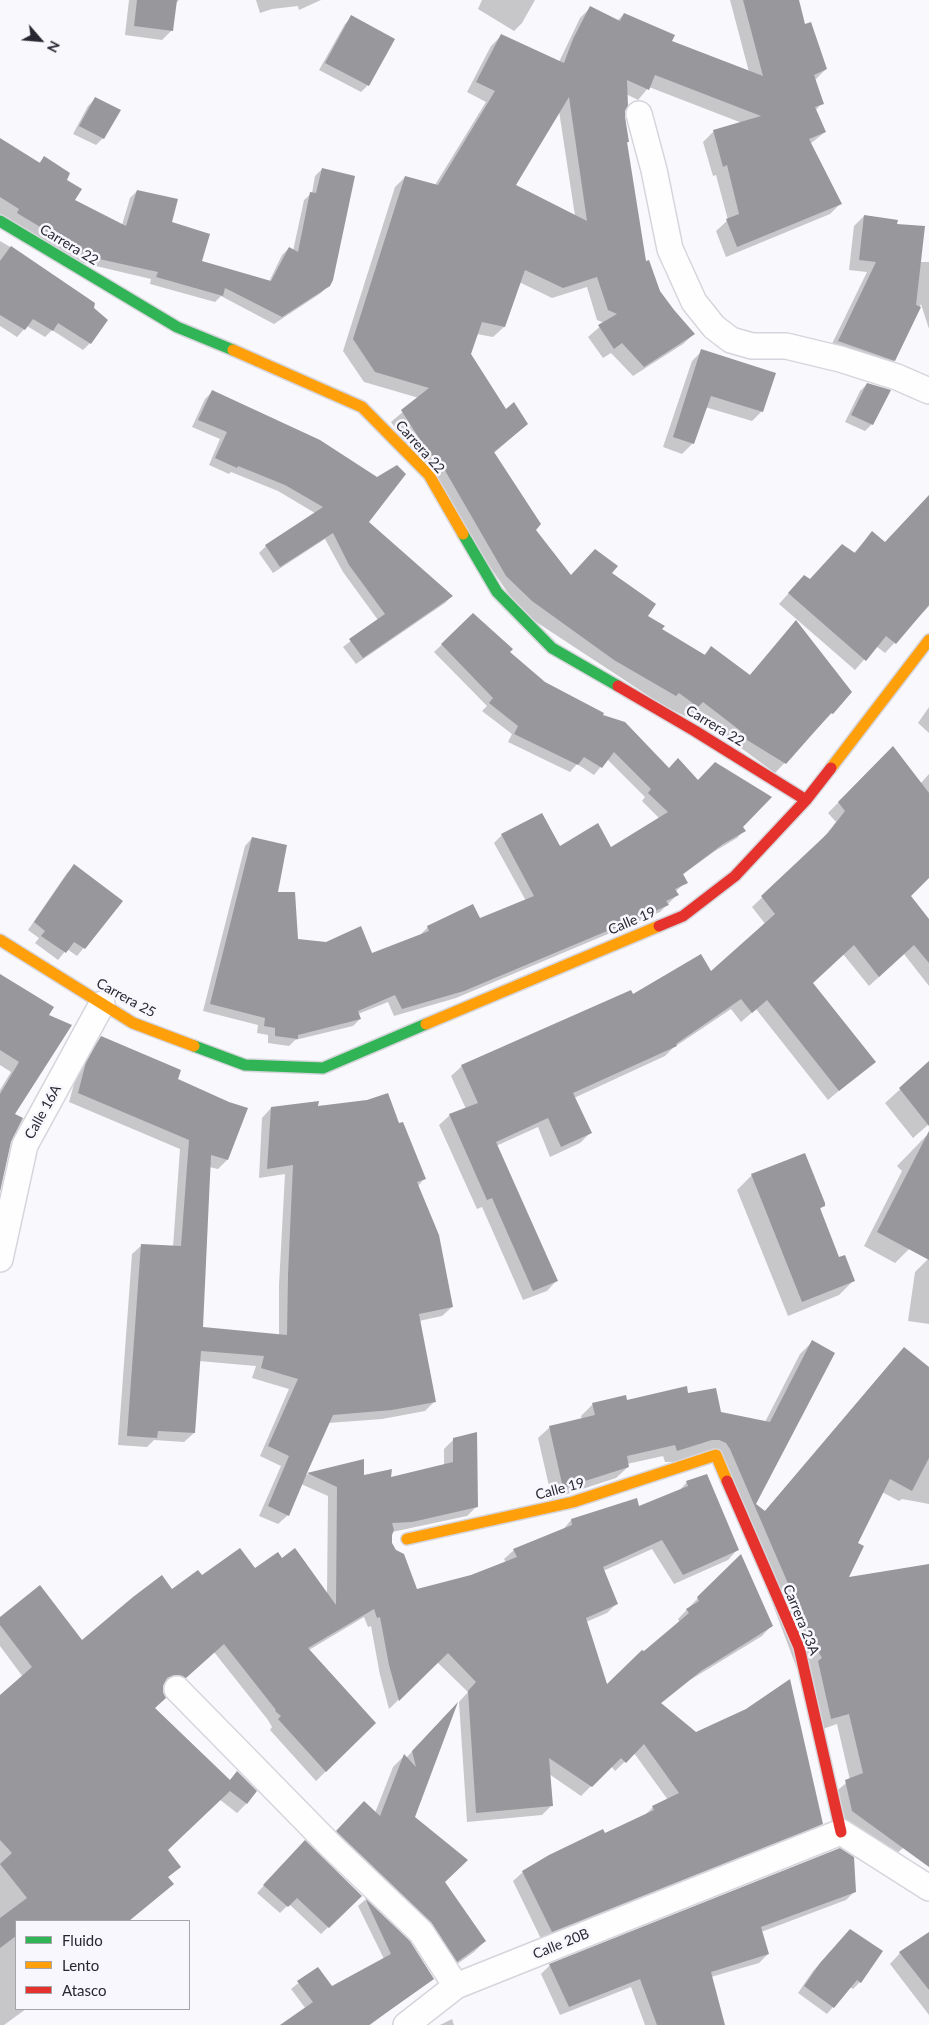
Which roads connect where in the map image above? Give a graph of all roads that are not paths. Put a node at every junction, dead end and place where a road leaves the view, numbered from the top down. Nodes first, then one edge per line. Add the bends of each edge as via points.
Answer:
1 (639, 114) dead end
2 (0, 222) edge
3 (929, 391) edge
4 (929, 640) edge
5 (806, 800) junction
6 (0, 940) edge
7 (102, 1004) junction
8 (245, 1065) joint
9 (0, 1259) edge
10 (716, 1455) joint
11 (407, 1539) dead end
12 (177, 1690) dead end
13 (842, 1832) junction
14 (929, 1888) edge
15 (456, 1986) junction
16 (406, 2025) edge

1 - 3 street via 670,249 694,302 714,327 731,340 752,346 786,346 840,359
2 - 5 street, Carrera 22 via 177,327 362,407 429,475 497,592 552,648
4 - 5 street, Calle 19
5 - 8 street, Calle 19 via 735,876 683,916 323,1068
6 - 7 street, Carrera 25
7 - 8 street, Carrera 25 via 133,1023
7 - 9 street, Calle 16A via 25,1145
10 - 11 street, Calle 19 via 573,1502
10 - 13 street, Carrera 23A via 799,1647
12 - 15 street via 421,1932
13 - 14 street
13 - 15 street, Calle 20B
15 - 16 street, Calle 20B

